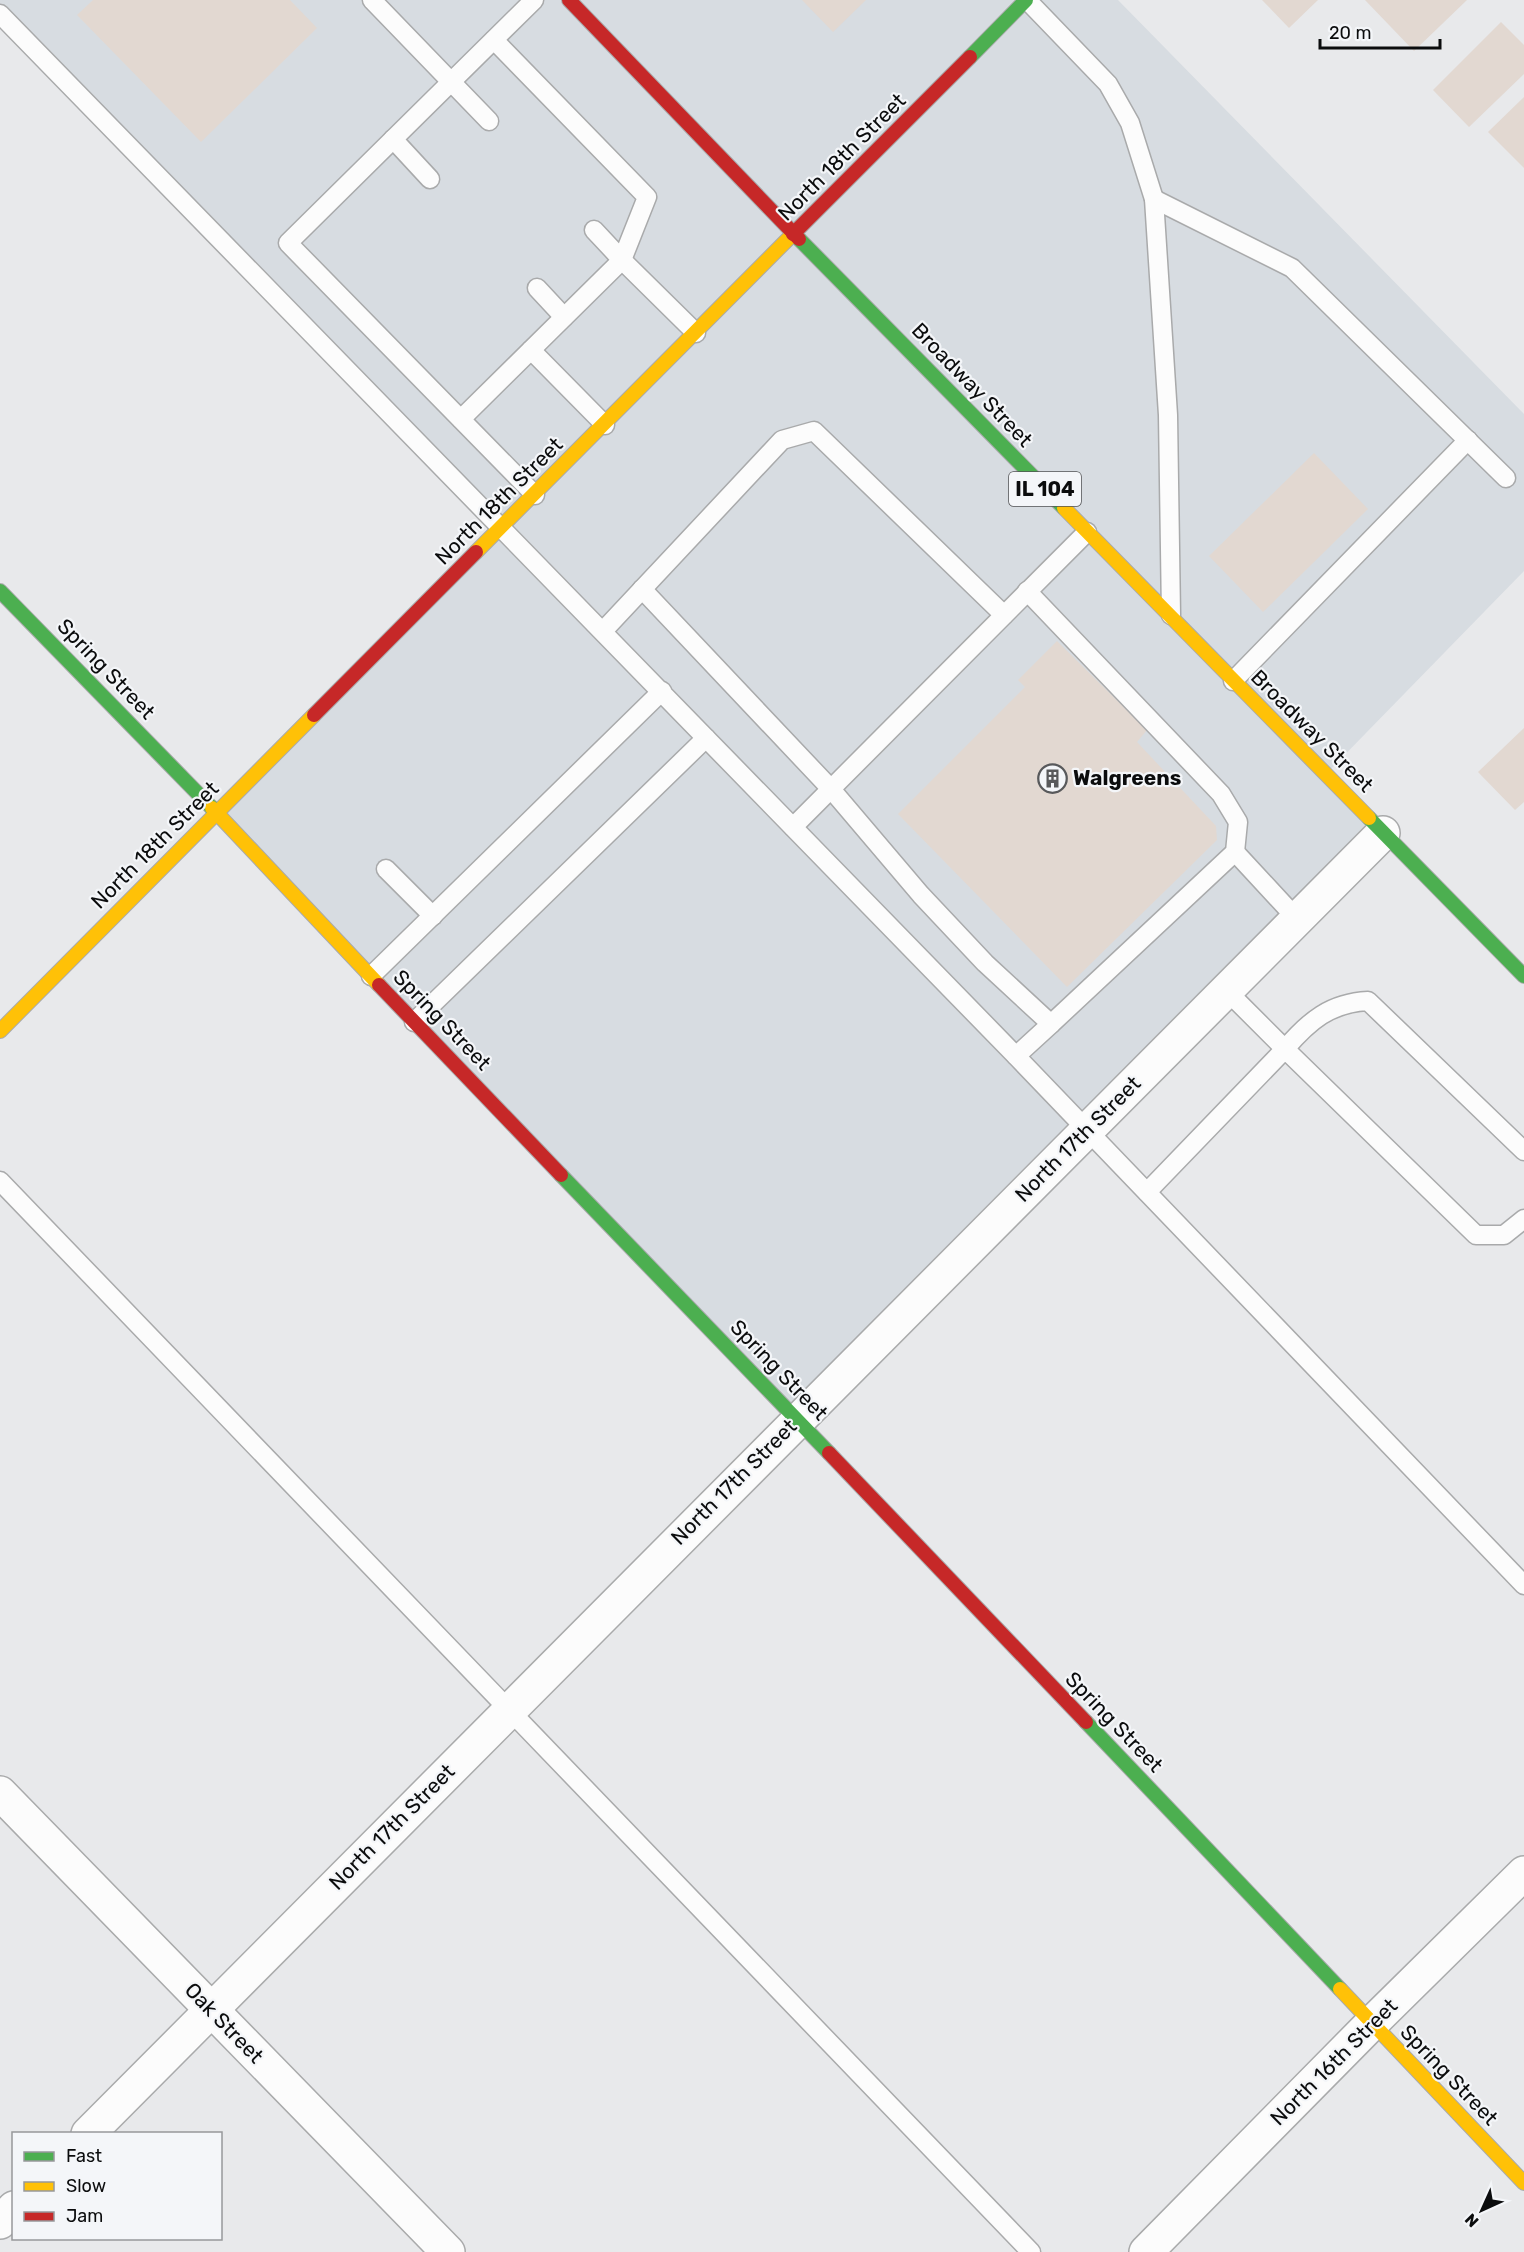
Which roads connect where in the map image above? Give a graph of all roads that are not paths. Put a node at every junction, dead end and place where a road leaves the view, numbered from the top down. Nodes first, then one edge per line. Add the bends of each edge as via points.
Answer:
1 (372, 0) edge
2 (534, 0) edge
3 (568, 0) edge
4 (1027, 0) edge
5 (0, 14) edge
6 (494, 40) junction
7 (451, 81) junction
8 (489, 121) dead end
9 (393, 139) junction
10 (430, 179) dead end
11 (1154, 199) junction
12 (594, 230) dead end
13 (795, 234) junction
14 (622, 260) junction
15 (537, 288) dead end
16 (564, 317) junction
17 (696, 333) junction
18 (531, 350) junction
19 (461, 419) junction
20 (605, 425) junction
21 (1468, 440) junction
22 (1506, 478) dead end
23 (535, 495) junction
24 (502, 527) junction
25 (1087, 532) junction
26 (642, 589) junction
27 (0, 591) edge
28 (1027, 591) junction
29 (1004, 615) junction
30 (1171, 617) junction
31 (603, 631) junction
32 (1233, 681) junction
33 (662, 691) junction
34 (706, 738) junction
35 (831, 789) junction
36 (217, 813) junction
37 (793, 826) junction
38 (1383, 833) junction
39 (1234, 852) junction
40 (386, 869) dead end
41 (433, 916) junction
42 (1297, 919) junction
43 (371, 976) junction
44 (1524, 976) edge
45 (1226, 990) junction
46 (414, 1022) junction
47 (1051, 1024) junction
48 (0, 1031) edge
49 (1286, 1049) junction
50 (1016, 1056) junction
51 (1087, 1130) junction
52 (1524, 1151) edge
53 (0, 1180) edge
54 (1147, 1192) junction
55 (1524, 1219) edge
56 (797, 1419) junction
57 (1524, 1585) edge
58 (509, 1709) junction
59 (0, 1793) edge
60 (1524, 1873) edge
61 (210, 2009) junction
62 (1371, 2024) junction
63 (89, 2132) edge
64 (1524, 2183) edge
65 (12, 2210) edge
66 (0, 2222) edge
67 (448, 2252) edge
68 (1031, 2252) edge
69 (1146, 2252) edge

1 - 7 lane
2 - 6 lane
3 - 13 street, Broadway Street / IL 104
4 - 11 lane via 1108,84 1130,123
4 - 13 street, North 18th Street
5 - 24 lane
6 - 7 lane
6 - 14 lane via 647,197
7 - 8 lane
7 - 9 lane
9 - 10 lane
9 - 19 lane via 288,243
11 - 21 lane via 1292,268
11 - 30 lane via 1168,415
12 - 14 lane
13 - 17 street, North 18th Street
13 - 25 street, Broadway Street / IL 104
14 - 16 lane
14 - 17 lane
15 - 16 lane
16 - 18 lane
17 - 20 street, North 18th Street
18 - 19 lane
18 - 20 lane
19 - 23 lane
20 - 23 street, North 18th Street
21 - 22 lane
21 - 32 lane
23 - 24 street, North 18th Street
24 - 31 lane
24 - 36 street, North 18th Street
25 - 28 lane
25 - 30 street, Broadway Street / IL 104
26 - 29 lane via 782,440 814,431
26 - 31 lane
26 - 35 lane
27 - 36 street, Spring Street
28 - 29 lane
28 - 39 lane via 1221,794 1238,822
29 - 35 lane
30 - 32 street, Broadway Street / IL 104
31 - 33 lane
32 - 38 street, Broadway Street / IL 104
33 - 34 lane
33 - 41 lane
34 - 37 lane
34 - 46 lane
35 - 37 lane
35 - 47 lane via 921,895 985,963
36 - 43 street, Spring Street
36 - 48 street, North 18th Street
37 - 50 lane
38 - 42 street, North 17th Street
38 - 44 street, Broadway Street / IL 104
39 - 42 lane
39 - 47 lane
40 - 41 lane
41 - 43 lane
42 - 45 street, North 17th Street
43 - 46 street, Spring Street
45 - 49 lane
45 - 51 street, North 17th Street
46 - 56 street, Spring Street
47 - 50 lane
49 - 52 lane via 1318,1016 1347,1002 1368,1001
49 - 54 lane
49 - 55 lane via 1476,1235 1504,1235
50 - 51 lane
51 - 54 lane
51 - 56 street, North 17th Street
53 - 58 lane
54 - 57 lane
56 - 58 street, North 17th Street
56 - 62 street, Spring Street
58 - 61 street, North 17th Street
58 - 68 lane
59 - 61 street, Oak Street
60 - 62 street, North 16th Street
61 - 63 street, North 17th Street
61 - 67 street, Oak Street
62 - 64 street, Spring Street
62 - 69 street, North 16th Street
65 - 66 street

